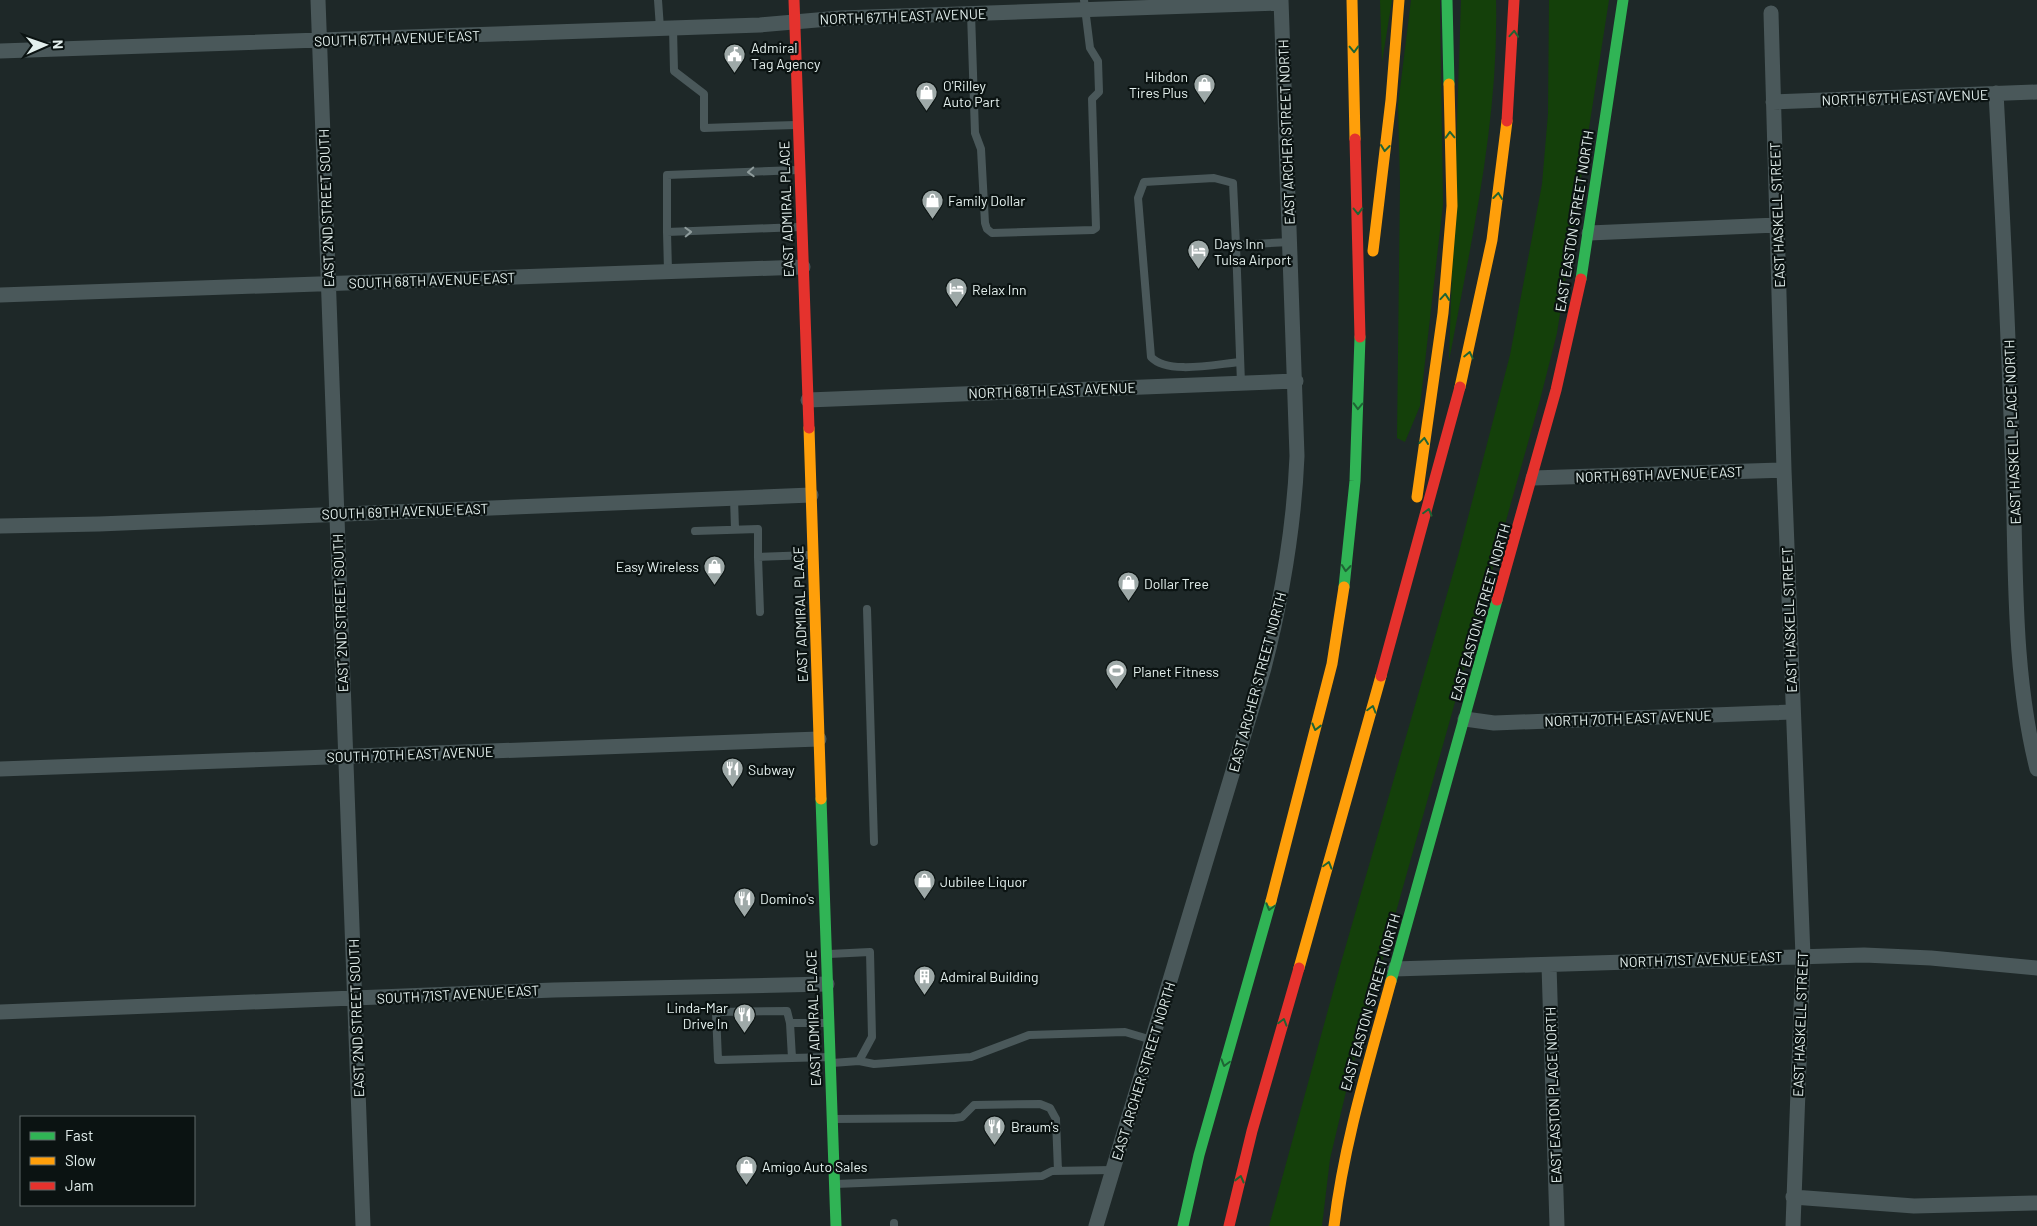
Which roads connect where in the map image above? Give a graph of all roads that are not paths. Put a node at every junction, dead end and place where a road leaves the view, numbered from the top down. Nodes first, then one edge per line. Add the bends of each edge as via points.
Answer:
1 (318, 0) edge
2 (658, 0) edge
3 (794, 0) edge
4 (1352, 0) edge
5 (1399, 0) edge
6 (1447, 0) edge
7 (1514, 0) edge
8 (1623, 0) edge
9 (1281, 2) edge
10 (1209, 3) edge
11 (1084, 5) edge
12 (971, 13) junction
13 (1771, 13) dead end
14 (795, 22) junction
15 (666, 28) junction
16 (319, 41) junction
17 (0, 51) edge
18 (2037, 92) edge
19 (1996, 93) junction
20 (1773, 102) junction
21 (798, 125) junction
22 (800, 170) junction
23 (1777, 225) junction
24 (802, 227) junction
25 (666, 232) junction
26 (1589, 233) junction
27 (1290, 242) junction
28 (1236, 245) junction
29 (803, 266) junction
30 (668, 271) junction
31 (329, 284) junction
32 (0, 295) edge
33 (1360, 357) junction
34 (1240, 362) junction
35 (1296, 381) junction
36 (1241, 383) junction
37 (808, 400) junction
38 (1784, 470) junction
39 (1533, 478) junction
40 (811, 495) junction
41 (734, 498) junction
42 (337, 514) junction
43 (0, 526) edge
44 (734, 529) junction
45 (695, 531) dead end
46 (813, 555) junction
47 (758, 557) junction
48 (1405, 593) junction
49 (867, 609) dead end
50 (760, 612) dead end
51 (1792, 712) junction
52 (1465, 719) junction
53 (819, 739) junction
54 (346, 757) junction
55 (0, 769) edge
56 (2037, 769) edge
57 (874, 842) dead end
58 (826, 954) junction
59 (1803, 956) junction
60 (1549, 965) junction
61 (2037, 968) edge
62 (1394, 969) junction
63 (827, 984) junction
64 (356, 999) junction
65 (0, 1012) edge
66 (828, 1022) junction
67 (790, 1023) junction
68 (1152, 1040) junction
69 (792, 1058) junction
70 (830, 1060) junction
71 (859, 1061) junction
72 (832, 1119) junction
73 (1112, 1170) junction
74 (1058, 1171) junction
75 (834, 1184) junction
76 (1793, 1197) junction
77 (2037, 1203) edge
78 (364, 1226) edge
79 (836, 1226) edge
80 (1096, 1226) edge
81 (1183, 1226) edge
82 (1229, 1226) edge
83 (1334, 1226) edge
84 (1557, 1226) edge
85 (1793, 1226) edge

1 - 16 street, EAST 2ND STREET SOUTH
2 - 15 lane
3 - 14 main road, EAST ADMIRAL PLACE
4 -> 33 main road
5 -> 33 main road via 1391,100
48 -> 6 main road via 1443,313 1452,206
48 -> 7 main road via 1457,407 1492,242 1508,113
8 - 26 main road, EAST EASTON STREET NORTH
9 - 10 street, NORTH 67TH EAST AVENUE
9 - 27 street, EAST ARCHER STREET NORTH
10 - 11 street, NORTH 67TH EAST AVENUE
11 - 12 street, NORTH 67TH EAST AVENUE
11 - 12 lane via 1090,48 1098,61 1099,92 1092,99 1096,228 992,233 987,229 982,149 975,133
12 - 14 street, NORTH 67TH EAST AVENUE
13 - 20 street, EAST HASKELL STREET
14 - 15 street, SOUTH 67TH AVENUE EAST
14 - 21 main road, EAST ADMIRAL PLACE
15 - 16 street, SOUTH 67TH AVENUE EAST
15 - 21 lane via 674,71 704,94 704,128
16 - 17 street, SOUTH 67TH AVENUE EAST
16 - 31 street, EAST 2ND STREET SOUTH
18 - 19 street, NORTH 67TH EAST AVENUE
19 - 20 street, NORTH 67TH EAST AVENUE
19 - 56 street, EAST HASKELL PLACE NORTH via 2007,296 2017,642 2024,705
20 - 23 street, EAST HASKELL STREET
21 - 22 main road, EAST ADMIRAL PLACE
22 - 24 main road, EAST ADMIRAL PLACE
22 -> 25 lane via 667,175
23 - 26 street
23 - 38 street, EAST HASKELL STREET
25 -> 24 lane
24 - 29 main road, EAST ADMIRAL PLACE
25 - 30 lane
26 - 39 main road, EAST EASTON STREET NORTH via 1569,336
27 - 28 lane
27 - 35 street, EAST ARCHER STREET NORTH
28 - 34 lane
28 - 34 lane via 1234,183 1214,178 1144,182 1138,198 1151,357 1157,363 1171,367
29 - 30 street, SOUTH 68TH AVENUE EAST
29 - 37 main road, EAST ADMIRAL PLACE
30 - 31 street, SOUTH 68TH AVENUE EAST
31 - 32 street, SOUTH 68TH AVENUE EAST
31 - 42 street, EAST 2ND STREET SOUTH
33 -> 81 main road via 1344,592 1332,664 1283,860 1199,1155
34 - 36 lane
35 - 36 street, NORTH 68TH EAST AVENUE
35 - 68 street, EAST ARCHER STREET NORTH via 1296,501 1275,626
36 - 37 street, NORTH 68TH EAST AVENUE
37 - 40 main road, EAST ADMIRAL PLACE
38 - 39 street, NORTH 69TH AVENUE EAST
38 - 51 street, EAST HASKELL STREET
39 - 52 main road, EAST EASTON STREET NORTH
40 - 41 street, SOUTH 69TH AVENUE EAST
40 - 46 main road, EAST ADMIRAL PLACE
41 - 42 street, SOUTH 69TH AVENUE EAST
41 - 44 lane
42 - 43 street, SOUTH 69TH AVENUE EAST
42 - 54 street, EAST 2ND STREET SOUTH
44 - 45 lane
44 - 47 lane via 758,528
46 - 47 lane
46 - 53 main road, EAST ADMIRAL PLACE
47 - 50 lane
82 -> 48 main road via 1252,1131
49 - 57 lane
51 - 52 street, NORTH 70TH EAST AVENUE via 1494,723
51 - 59 street, EAST HASKELL STREET
52 - 62 main road, EAST EASTON STREET NORTH
53 - 54 street, SOUTH 70TH EAST AVENUE
53 - 58 main road, EAST ADMIRAL PLACE
54 - 55 street, SOUTH 70TH EAST AVENUE
54 - 64 street, EAST 2ND STREET SOUTH
58 - 63 main road, EAST ADMIRAL PLACE
58 - 71 lane via 870,952 872,1037
59 - 60 street, NORTH 71ST AVENUE EAST
59 - 61 street, NORTH 71ST AVENUE EAST via 1932,958
59 - 76 street, EAST HASKELL STREET
60 - 62 street, NORTH 71ST AVENUE EAST
60 - 84 street, EAST EASTON PLACE NORTH
62 - 83 main road, EAST EASTON STREET NORTH via 1356,1106
63 - 64 street, SOUTH 71ST AVENUE EAST via 554,990
63 - 66 main road, EAST ADMIRAL PLACE
64 - 65 street, SOUTH 71ST AVENUE EAST
64 - 78 street, EAST 2ND STREET SOUTH
66 - 67 lane
66 - 70 main road, EAST ADMIRAL PLACE
67 - 69 lane
67 - 69 lane via 787,1011 716,1012 718,1060
68 - 71 lane via 1126,1032 1029,1034 971,1057 874,1064
68 - 73 street, EAST ARCHER STREET NORTH
69 - 70 lane
70 - 71 lane
70 - 72 main road, EAST ADMIRAL PLACE
72 - 74 lane via 955,1118 962,1117 974,1106 1040,1104 1050,1108 1056,1119
72 - 75 main road, EAST ADMIRAL PLACE
73 - 74 lane
73 - 80 street, EAST ARCHER STREET NORTH
74 - 75 lane via 1042,1176
75 - 79 main road, EAST ADMIRAL PLACE
76 - 77 street via 1914,1206
76 - 85 street, EAST HASKELL STREET

